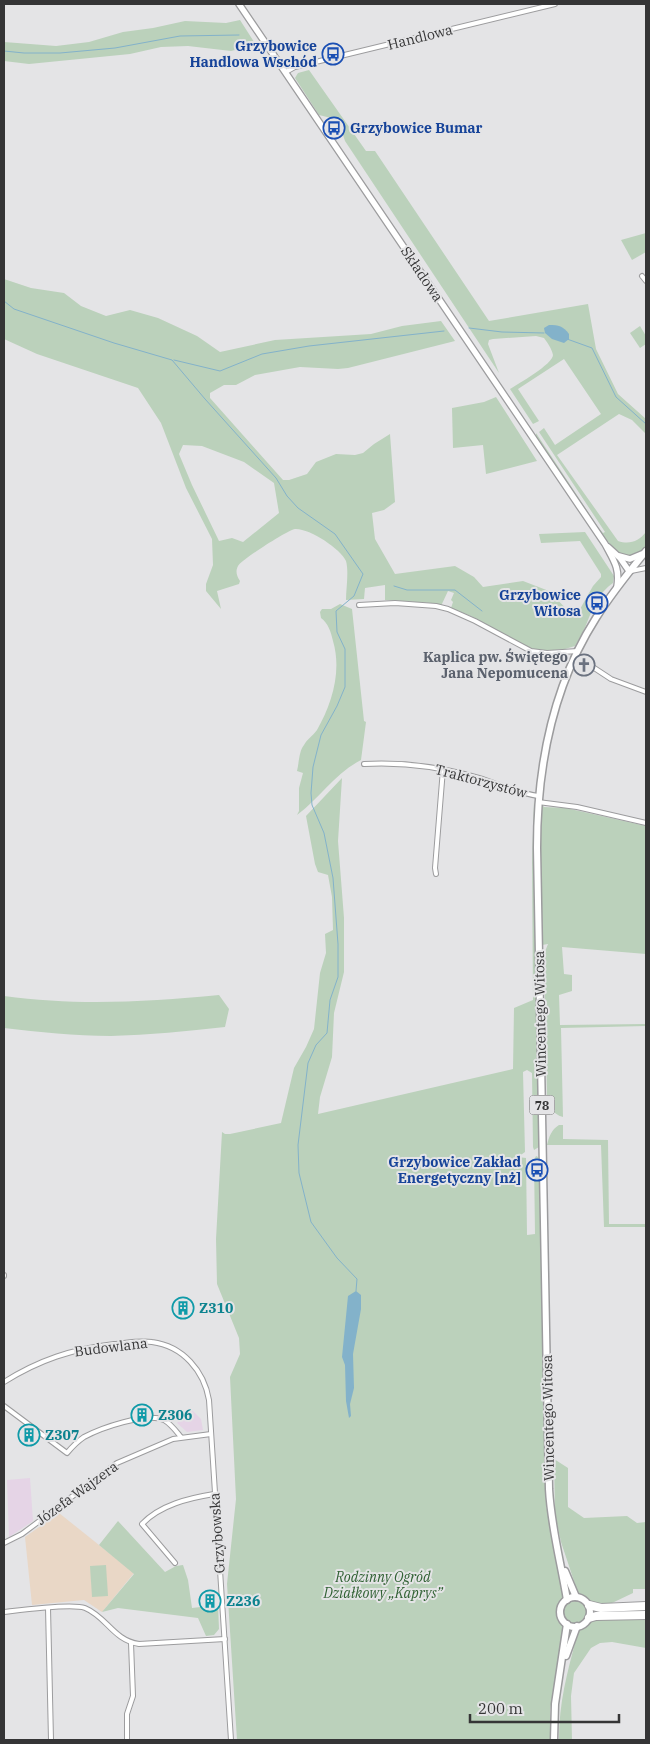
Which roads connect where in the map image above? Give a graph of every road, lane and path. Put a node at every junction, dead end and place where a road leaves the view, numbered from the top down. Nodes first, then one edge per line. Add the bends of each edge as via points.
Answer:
1 (239, 4) edge
2 (555, 4) edge
3 (286, 72) junction
4 (642, 276) dead end
5 (646, 281) edge
6 (646, 551) edge
7 (615, 557) junction
8 (640, 558) junction
9 (646, 568) edge
10 (629, 571) junction
11 (617, 587) junction
12 (359, 605) dead end
13 (577, 653) junction
14 (646, 692) edge
15 (364, 764) dead end
16 (443, 769) junction
17 (538, 799) junction
18 (646, 823) edge
19 (436, 874) dead end
20 (190, 1361) joint
21 (4, 1382) edge
22 (4, 1406) edge
23 (211, 1434) junction
24 (181, 1437) junction
25 (214, 1494) junction
26 (4, 1543) edge
27 (175, 1563) dead end
28 (561, 1563) junction
29 (576, 1597) junction
30 (567, 1600) junction
31 (589, 1605) junction
32 (646, 1606) edge
33 (48, 1608) junction
34 (4, 1612) edge
35 (646, 1615) edge
36 (589, 1618) junction
37 (567, 1624) junction
38 (577, 1626) junction
39 (224, 1639) junction
40 (131, 1643) junction
41 (562, 1666) junction
42 (51, 1740) edge
43 (127, 1740) edge
44 (231, 1740) edge
45 (554, 1740) edge

1 - 3 main road, Składowa
2 - 3 street, Handlowa via 295,67
3 - 7 main road, Składowa
4 - 5 street
6 - 7 main road via 630,559
6 - 8 main road, Wincentego Witosa / 78
7 - 10 main road, Składowa
7 - 11 main road, Składowa
8 - 9 street via 640,564
8 - 10 main road, Wincentego Witosa / 78
9 - 10 street
10 - 11 main road, Wincentego Witosa / 78
11 - 13 main road, Wincentego Witosa / 78
12 - 13 street via 436,606 468,618 531,651
13 - 14 street via 611,679
13 - 17 main road, Wincentego Witosa / 78 via 551,723
15 - 16 street, Traktorzystów
16 - 17 street, Traktorzystów via 478,777
16 - 19 street
17 - 18 street, Traktorzystów
17 - 28 main road, Wincentego Witosa / 78 via 549,1489 552,1525
20 - 21 street, Budowlana via 172,1348 153,1342 102,1345 57,1356
20 - 23 street, Grzybowska via 206,1387
22 - 24 street via 67,1453 84,1438 119,1423 154,1418 163,1420
23 - 24 street, Józefa Wajzera
23 - 25 street, Grzybowska
24 - 26 street, Józefa Wajzera via 112,1466 22,1534
25 - 27 street via 166,1508 142,1524
25 - 39 street, Grzybowska
28 - 29 main road, Wincentego Witosa / 78
28 - 30 main road, Wincentego Witosa / 78
29 - 30 main road
29 - 31 main road
30 - 37 main road, 78 via 561,1611
31 - 32 highway via 601,1608
31 - 36 main road
33 - 34 street
33 - 40 street via 83,1607
33 - 42 street
35 - 36 highway
36 - 38 main road
37 - 38 main road
37 - 41 main road, 78
38 - 41 main road, 78
39 - 40 street
39 - 44 street, Grzybowska
40 - 43 street via 133,1696 127,1714
41 - 45 main road, 78 via 555,1704

